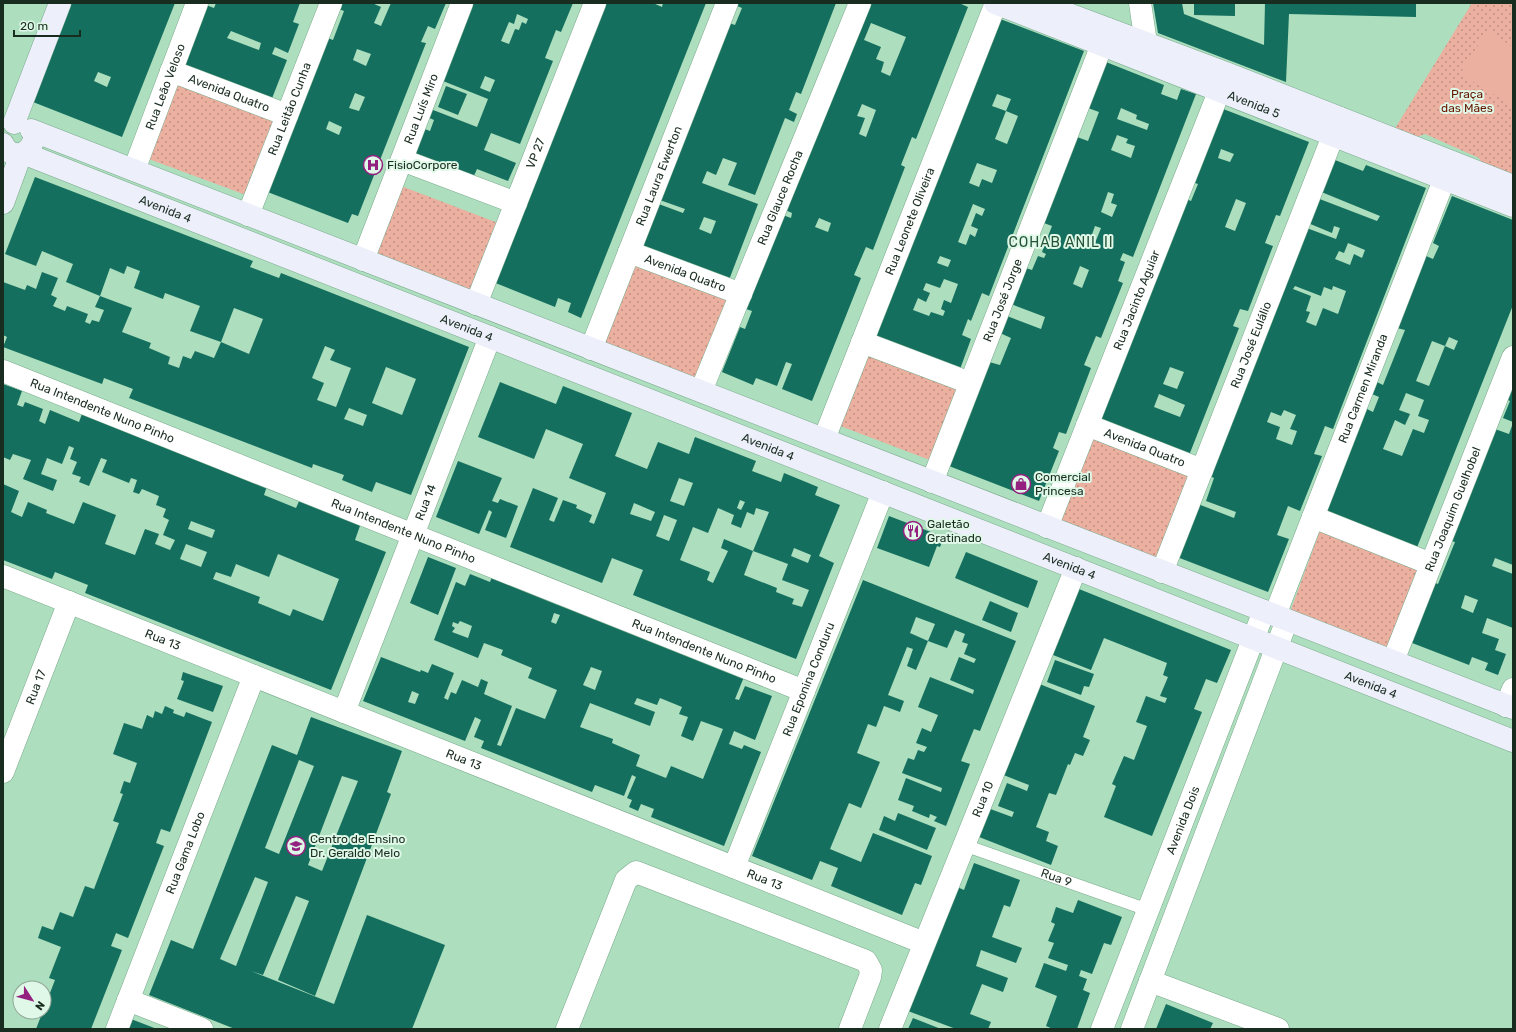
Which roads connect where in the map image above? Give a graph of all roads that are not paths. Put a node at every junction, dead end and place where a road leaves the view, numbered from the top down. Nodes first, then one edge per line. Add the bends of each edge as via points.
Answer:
1 (60, 3) edge
2 (197, 3) edge
3 (332, 3) edge
4 (462, 3) edge
5 (595, 3) edge
6 (728, 3) edge
7 (860, 3) edge
8 (1039, 3) edge
9 (1140, 3) edge
10 (1000, 4) edge
11 (1077, 19) edge
12 (1105, 37) junction
13 (1146, 43) junction
14 (171, 71) junction
15 (1223, 82) junction
16 (287, 115) junction
17 (1337, 127) junction
18 (10, 139) edge
19 (402, 160) junction
20 (134, 170) junction
21 (1447, 170) junction
22 (1513, 186) edge
23 (3, 203) edge
24 (516, 203) junction
25 (1513, 206) edge
26 (248, 215) junction
27 (305, 237) junction
28 (629, 252) junction
29 (295, 260) junction
30 (363, 260) junction
31 (741, 294) junction
32 (476, 304) junction
33 (543, 330) junction
34 (490, 337) junction
35 (862, 342) junction
36 (591, 349) junction
37 (533, 354) junction
38 (1513, 357) edge
39 (3, 371) edge
40 (970, 383) junction
41 (700, 391) junction
42 (768, 418) junction
43 (1087, 426) junction
44 (824, 439) junction
45 (759, 443) junction
46 (1202, 470) junction
47 (932, 482) junction
48 (883, 492) junction
49 (995, 507) junction
50 (1313, 517) junction
51 (1047, 527) junction
52 (985, 533) junction
53 (413, 536) junction
54 (1431, 564) junction
55 (1076, 568) junction
56 (1162, 572) junction
57 (3, 576) edge
58 (69, 602) junction
59 (1275, 616) junction
60 (1254, 638) junction
61 (1277, 648) junction
62 (1393, 661) junction
63 (254, 676) junction
64 (804, 691) junction
65 (1511, 701) edge
66 (344, 712) junction
67 (1513, 741) edge
68 (3, 772) edge
69 (964, 845) junction
70 (734, 867) junction
71 (1148, 910) junction
72 (924, 943) junction
73 (1150, 980) junction
74 (128, 1000) junction
75 (117, 1029) edge
76 (202, 1029) edge
77 (567, 1029) edge
78 (850, 1029) edge
79 (890, 1029) edge
80 (1102, 1029) edge
81 (1132, 1029) edge
82 (1278, 1029) edge

1 - 18 main road
2 - 14 street, Rua Leão Veloso
3 - 16 street, Rua Leitão Cunha
4 - 19 street, Rua Luís Miro
5 - 24 street, VP 27
6 - 28 street, Rua Laura Ewerton
7 - 31 street, Rua Glauce Rocha
8 - 11 main road, Avenida 5
9 - 13 street
10 - 11 main road, Avenida 5
10 - 35 street, Rua Leonete Oliveira
11 - 12 main road, Avenida 5
12 - 13 main road, Avenida 5
12 - 15 main road, Avenida 5
12 - 40 street, Rua José Jorge
13 - 15 main road, Avenida 5
14 - 16 street, Avenida Quatro
14 - 20 street, Rua Leão Veloso
15 - 17 main road, Avenida 5
15 - 43 street, Rua Jacinto Aguiar
16 - 26 street, Rua Leitão Cunha
17 - 21 main road, Avenida 5
17 - 46 street, Rua José Eulálio
18 - 20 main road, Avenida 4
18 - 23 main road
18 - 29 main road, Avenida 4
19 - 24 street
19 - 30 street, Rua Luís Miro
20 - 26 main road, Avenida 4
21 - 22 main road, Avenida 5
21 - 25 main road, Avenida 5
21 - 50 street, Rua Carmen Miranda
24 - 32 street, VP 27
26 - 27 main road, Avenida 4
27 - 29 main road
27 - 30 main road, Avenida 4
28 - 31 street, Avenida Quatro
28 - 36 street, Rua Laura Ewerton
29 - 34 main road, Avenida 4
30 - 32 main road, Avenida 4
31 - 41 street, Rua Glauce Rocha
32 - 33 main road, Avenida 4
33 - 36 main road, Avenida 4
33 - 37 main road
34 - 37 main road, Avenida 4
34 - 53 street, Rua 14
35 - 40 street
35 - 44 street, Rua Leonete Oliveira
36 - 41 main road, Avenida 4
37 - 45 main road, Avenida 4
38 - 54 street, Rua Joaquim Guelhobel
39 - 53 street, Rua Intendente Nuno Pinho
40 - 47 street, Rua José Jorge
41 - 42 main road, Avenida 4
42 - 44 main road, Avenida 4
42 - 45 main road
43 - 46 street, Avenida Quatro
43 - 51 street, Rua Jacinto Aguiar
44 - 47 main road, Avenida 4
45 - 48 main road, Avenida 4
46 - 56 street, Rua José Eulálio
47 - 49 main road, Avenida 4
48 - 52 main road, Avenida 4
48 - 64 street, Rua Eponina Conduru
49 - 51 main road, Avenida 4
49 - 52 main road
50 - 54 street
50 - 59 street, Rua Carmen Miranda
51 - 56 main road, Avenida 4
52 - 55 main road, Avenida 4
53 - 64 street, Rua Intendente Nuno Pinho
53 - 66 street, Rua 14
54 - 62 street, Rua Joaquim Guelhobel
55 - 60 main road, Avenida 4
55 - 69 street, Rua 10
56 - 59 main road, Avenida 4
57 - 58 street, Rua 13
58 - 63 street, Rua 13
58 - 68 street, Rua 17
59 - 60 street, Avenida Dois
59 - 61 street
59 - 62 main road, Avenida 4
60 - 61 main road, Avenida 4
60 - 71 street, Avenida Dois
61 - 67 main road, Avenida 4
61 - 73 street
62 - 65 main road, Avenida 4
63 - 66 street, Rua 13
63 - 74 street, Rua Gama Lobo
64 - 70 street, Rua Eponina Conduru
66 - 70 street, Rua 13
69 - 71 lane, Rua 9
69 - 72 street, Rua 10
70 - 72 street, Rua 13
71 - 80 street, Avenida Dois
72 - 79 street, Rua 10
73 - 81 street
73 - 82 street
74 - 75 street, Rua Gama Lobo
74 - 76 street
77 - 78 street via 626,880 636,872 866,961 871,970 870,977

